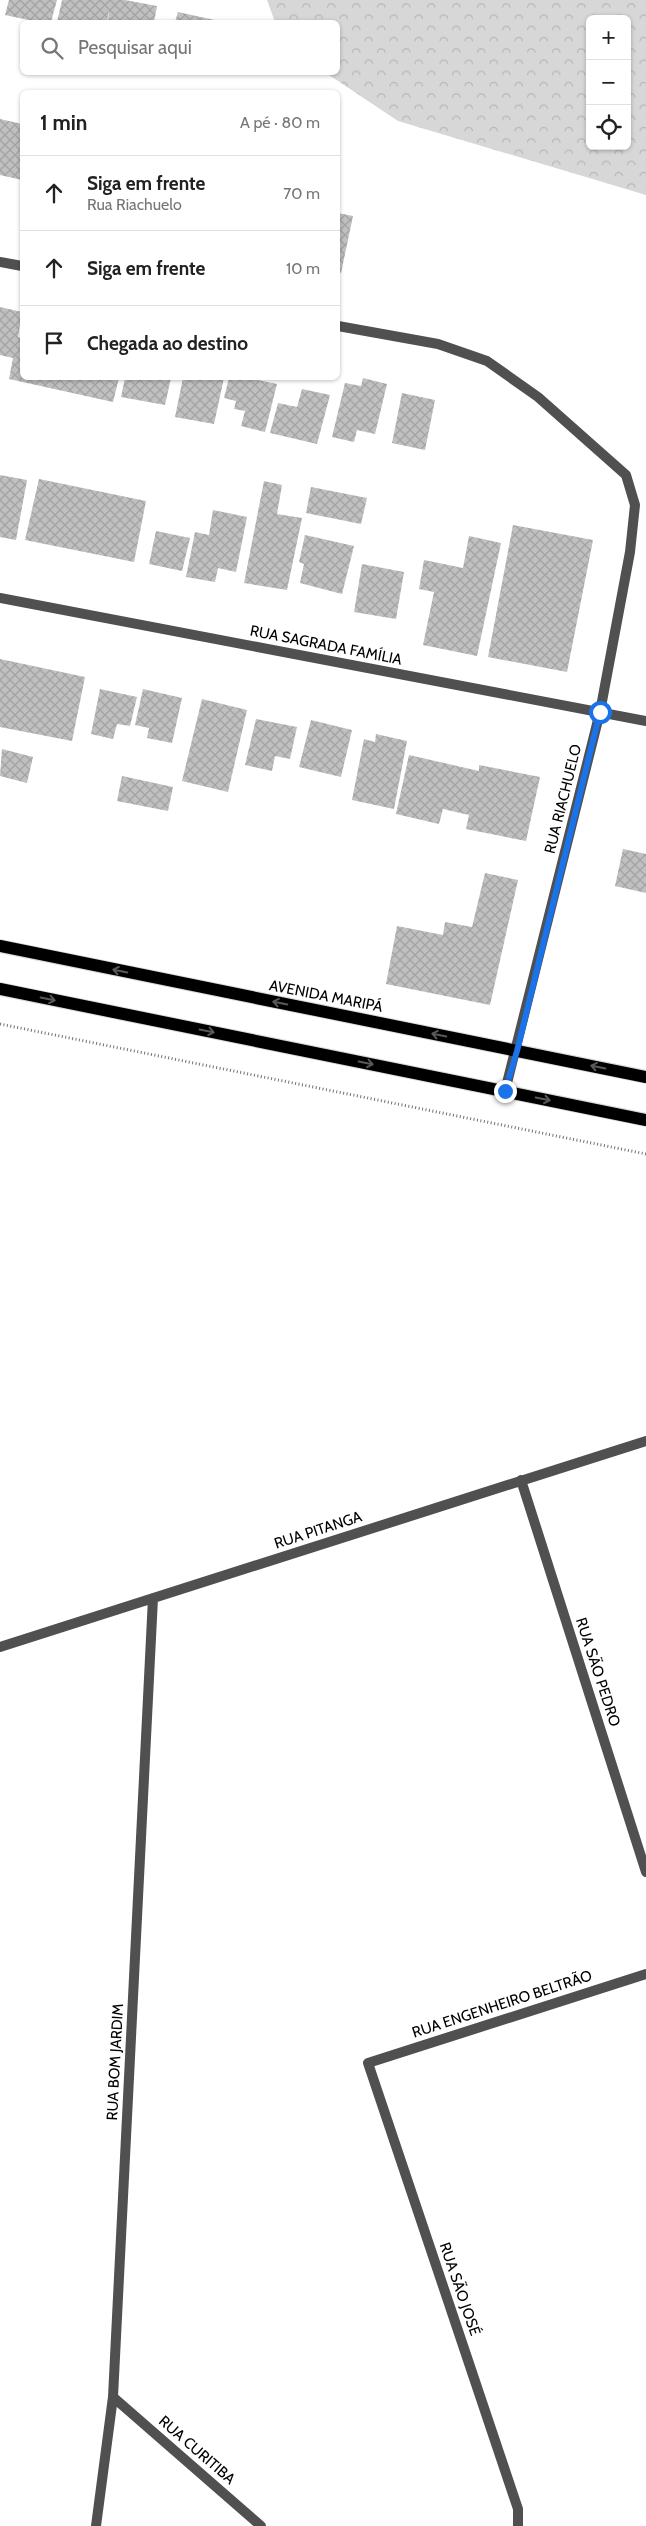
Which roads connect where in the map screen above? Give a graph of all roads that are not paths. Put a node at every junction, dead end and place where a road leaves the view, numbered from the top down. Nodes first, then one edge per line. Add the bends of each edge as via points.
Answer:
1 (0, 262) edge
2 (20, 266) edge
3 (340, 326) edge
4 (0, 598) edge
5 (600, 712) junction
6 (646, 721) edge
7 (0, 946) edge
8 (0, 989) edge
9 (517, 1051) junction
10 (646, 1077) edge
11 (505, 1091) junction
12 (646, 1120) edge
13 (646, 1441) edge
14 (522, 1480) junction
15 (153, 1598) junction
16 (0, 1648) edge
17 (646, 1872) edge
18 (646, 1974) edge
19 (368, 2063) joint
20 (114, 2397) junction
21 (96, 2526) edge
22 (261, 2526) edge
23 (518, 2526) edge

1 - 2 street
3 - 5 street, RUA RIACHUELO via 438,344 487,361 538,397 626,475 635,505 630,552
4 - 5 street, RUA SAGRADA FAMÍLIA
5 - 6 street, RUA SAGRADA FAMÍLIA
5 - 9 street, RUA RIACHUELO
9 -> 7 main road, AVENIDA MARIPÁ
8 -> 11 main road
10 -> 9 main road, AVENIDA MARIPÁ
9 - 11 street, RUA RIACHUELO
11 -> 12 main road
13 - 14 street, RUA PITANGA
14 - 15 street, RUA PITANGA
14 - 17 street, RUA SÃO PEDRO
15 - 16 street, RUA PITANGA
15 - 20 street, RUA BOM JARDIM
18 - 19 street, RUA ENGENHEIRO BELTRÃO
19 - 23 street, RUA SÃO JOSÉ via 518,2509
20 - 21 street, RUA BOM JARDIM
20 - 22 street, RUA CURITIBA

